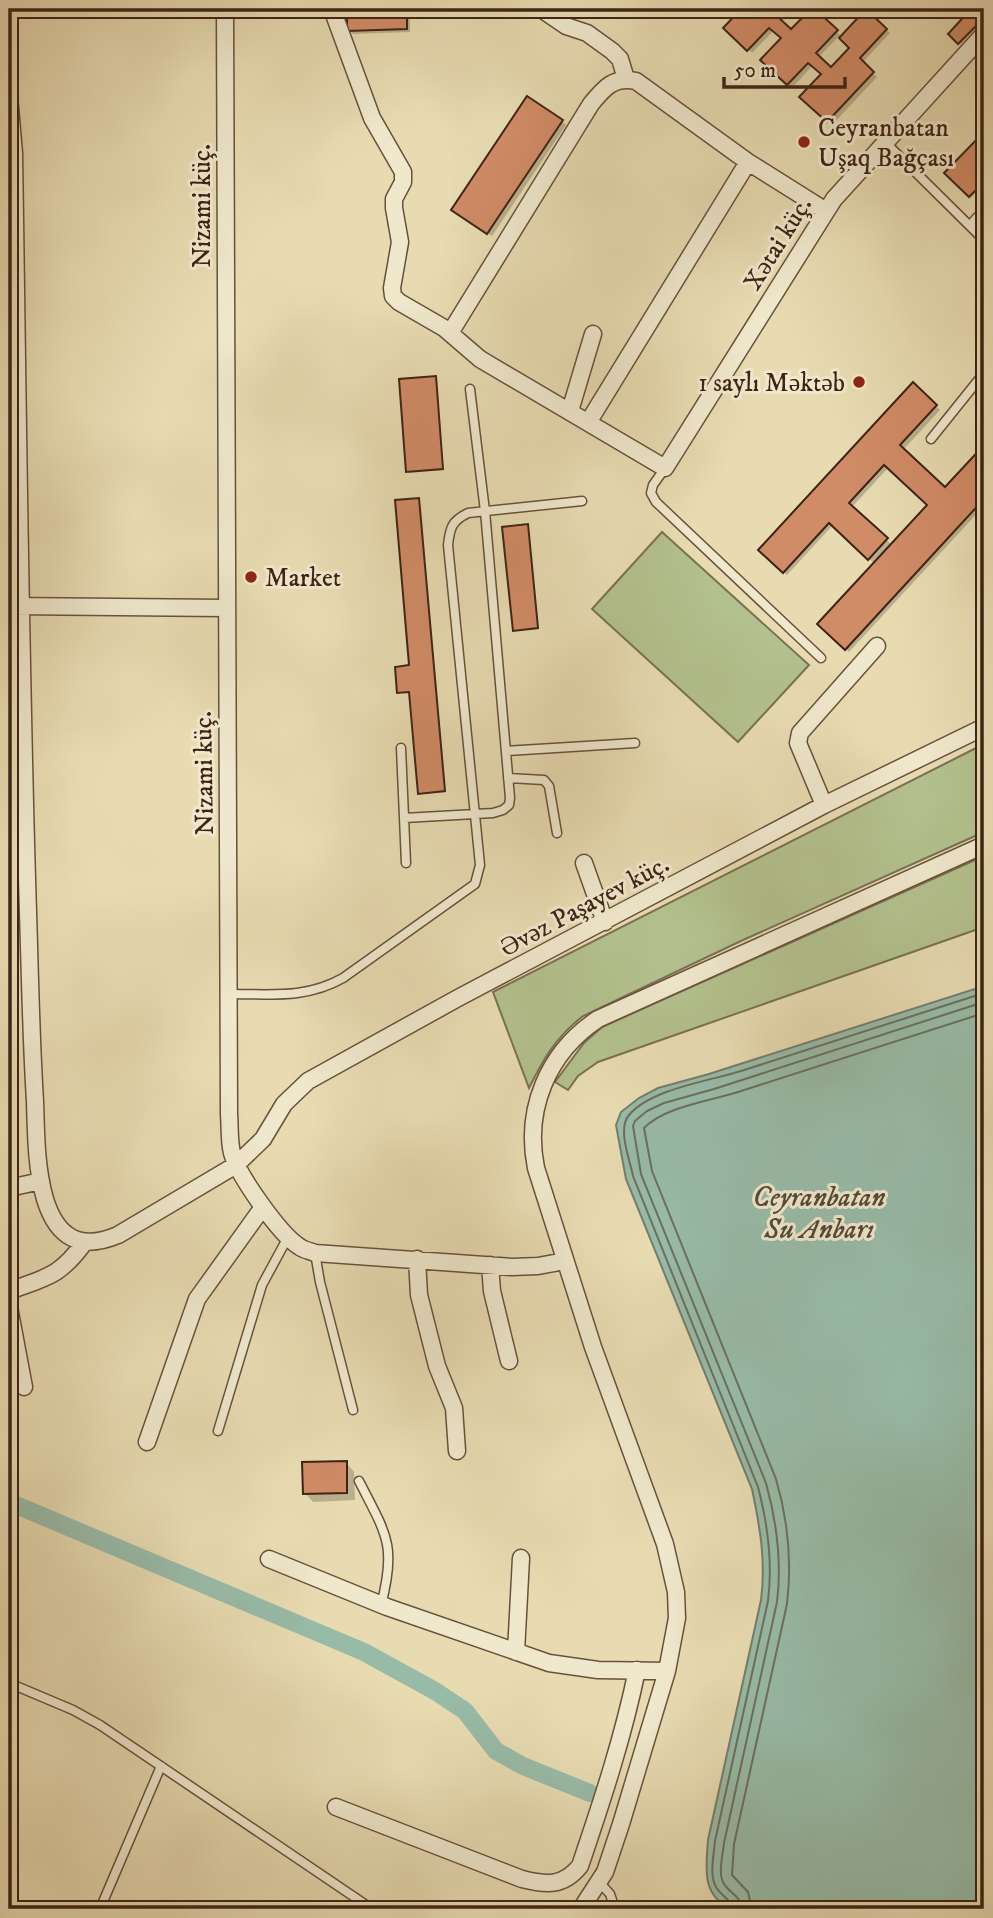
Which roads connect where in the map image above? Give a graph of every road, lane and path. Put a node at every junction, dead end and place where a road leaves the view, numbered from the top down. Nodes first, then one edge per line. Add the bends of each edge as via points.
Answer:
1 (225, 9) edge
2 (331, 9) edge
3 (541, 9) edge
4 (979, 9) edge
5 (984, 15) edge
6 (984, 34) edge
7 (626, 79) junction
8 (9, 96) edge
9 (886, 144) junction
10 (748, 162) junction
11 (984, 210) edge
12 (826, 211) junction
13 (970, 225) junction
14 (984, 240) edge
15 (450, 333) junction
16 (593, 334) dead end
17 (984, 373) edge
18 (470, 389) dead end
19 (570, 411) junction
20 (589, 421) junction
21 (931, 439) dead end
22 (666, 468) junction
23 (582, 501) dead end
24 (485, 511) junction
25 (15, 606) edge
26 (226, 608) junction
27 (877, 646) dead end
28 (821, 658) dead end
29 (984, 727) edge
30 (635, 743) dead end
31 (401, 748) dead end
32 (506, 751) junction
33 (508, 778) junction
34 (824, 805) junction
35 (474, 815) junction
36 (404, 818) junction
37 (557, 833) dead end
38 (984, 845) edge
39 (406, 863) dead end
40 (584, 863) dead end
41 (26, 870) junction
42 (9, 872) edge
43 (605, 922) junction
44 (230, 994) junction
45 (236, 1165) junction
46 (41, 1181) junction
47 (9, 1188) edge
48 (263, 1207) junction
49 (288, 1237) junction
50 (84, 1243) junction
51 (316, 1253) junction
52 (417, 1259) junction
53 (565, 1261) junction
54 (491, 1265) junction
55 (9, 1291) edge
56 (9, 1307) edge
57 (509, 1361) dead end
58 (24, 1387) dead end
59 (353, 1410) dead end
60 (218, 1431) dead end
61 (148, 1442) dead end
62 (457, 1451) dead end
63 (359, 1480) dead end
64 (269, 1559) dead end
65 (520, 1559) dead end
66 (381, 1605) junction
67 (516, 1652) junction
68 (637, 1671) junction
69 (667, 1671) junction
70 (9, 1683) edge
71 (162, 1766) junction
72 (337, 1807) dead end
73 (599, 1882) junction
74 (100, 1909) edge
75 (372, 1909) edge
76 (582, 1909) edge
77 (615, 1909) edge

1 - 26 street, Nizami küç.
2 - 15 street via 372,118 403,172 394,199 400,243 393,296
3 - 7 street via 612,51 620,59
4 - 5 lane
6 - 9 street, Xətai küç.
7 - 10 street via 643,85
7 - 15 street via 606,86 591,104
8 - 25 street via 14,153
9 - 12 street, Xətai küç.
9 - 13 lane
10 - 12 street
10 - 20 street
11 - 13 lane
12 - 22 street, Xətai küç.
13 - 14 lane
15 - 19 street via 480,359
16 - 19 street
17 - 21 lane
18 - 24 lane
19 - 20 street
20 - 22 street
22 - 28 lane via 653,485 656,502
23 - 24 lane
24 - 32 lane
24 - 35 lane via 457,519 450,526 448,545
25 - 26 street
25 - 41 street
26 - 44 street, Nizami küç.
27 - 34 street via 800,733 798,743
29 - 34 street, Əvəz Paşayev küç.
30 - 32 lane
31 - 36 lane
32 - 33 lane
33 - 35 lane via 509,805
33 - 37 lane via 544,780
34 - 43 street, Əvəz Paşayev küç.
35 - 36 lane
35 - 44 lane via 480,865 469,890 328,986 301,994
36 - 39 lane
38 - 53 street via 582,1030 557,1057 533,1118 536,1168
40 - 43 street
41 - 42 street
41 - 46 street
43 - 45 street, Əvəz Paşayev küç. via 308,1081 284,1104 263,1139
44 - 45 street, Nizami küç. via 229,1114
45 - 48 street, Nizami küç.
45 - 50 street, Əvəz Paşayev küç. via 118,1235
46 - 47 street
46 - 50 street via 58,1225
48 - 49 street, Nizami küç.
48 - 61 street via 197,1299
49 - 51 street, Nizami küç.
49 - 60 lane via 262,1285
50 - 55 street via 56,1273
51 - 52 street, Nizami küç.
51 - 59 lane
52 - 54 street, Nizami küç.
52 - 62 street via 419,1295 437,1366 454,1408
53 - 54 street, Nizami küç. via 538,1266
53 - 69 street via 673,1568 677,1618
54 - 57 street via 492,1291
56 - 58 street
63 - 66 lane via 385,1531 390,1553
64 - 66 street
65 - 67 street
66 - 67 street
67 - 68 street via 571,1668
68 - 69 street
68 - 72 street via 613,1768 580,1866 562,1881 541,1883 522,1878
69 - 73 street
70 - 71 lane via 73,1710
71 - 74 lane
71 - 75 lane
73 - 76 street
73 - 77 lane

